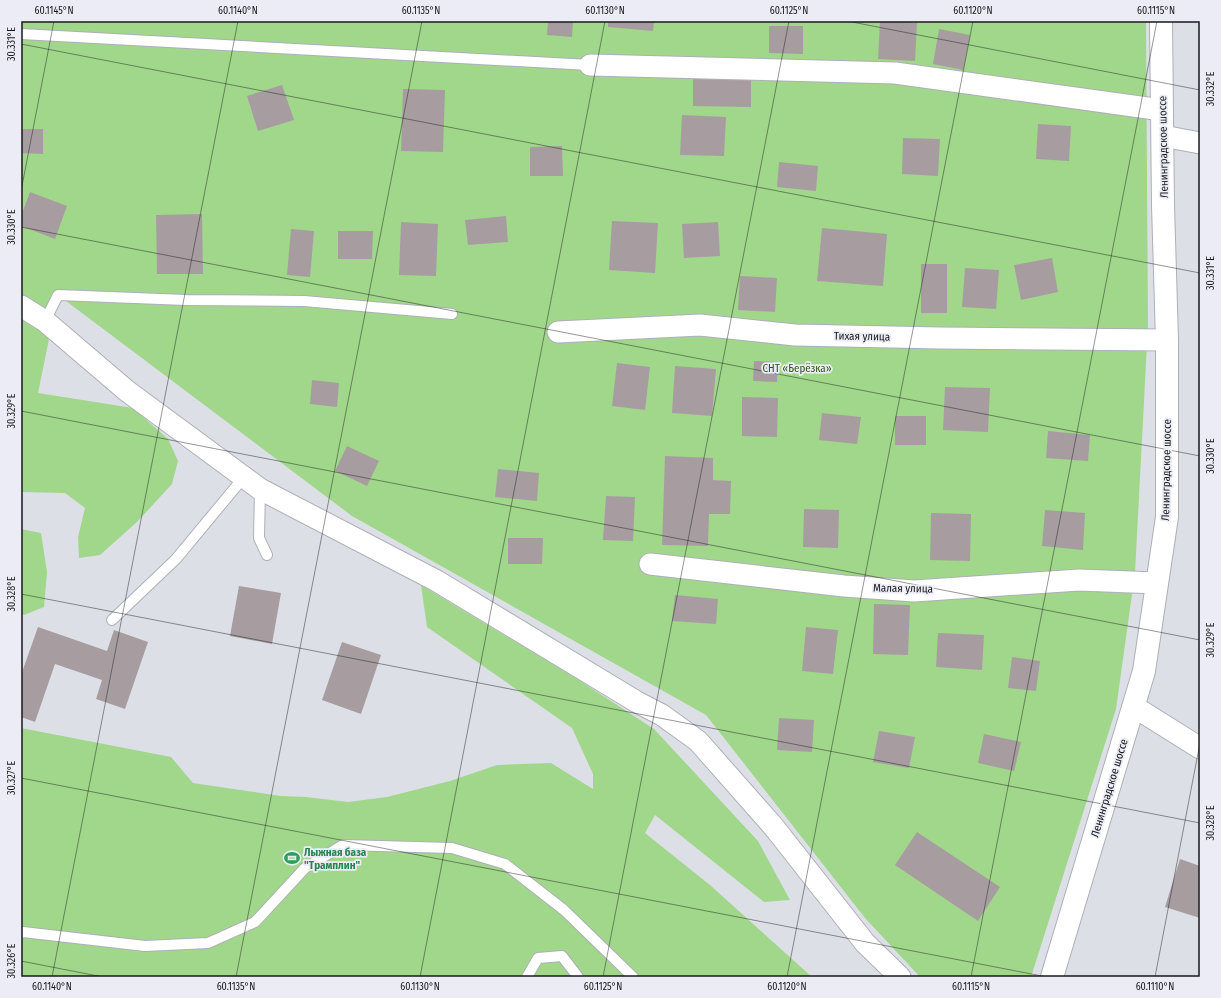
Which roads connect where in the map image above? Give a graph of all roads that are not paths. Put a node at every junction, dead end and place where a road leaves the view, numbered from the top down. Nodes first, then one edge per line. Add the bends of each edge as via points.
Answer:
1 (1161, 21) edge
2 (21, 34) edge
3 (590, 65) joint
4 (1162, 110) junction
5 (1162, 136) junction
6 (1200, 143) edge
7 (21, 306) edge
8 (452, 314) dead end
9 (45, 321) junction
10 (558, 332) dead end
11 (1167, 340) junction
12 (252, 483) junction
13 (267, 555) dead end
14 (650, 564) dead end
15 (1157, 583) junction
16 (112, 620) dead end
17 (1133, 706) junction
18 (1200, 748) edge
19 (21, 933) edge
20 (527, 977) edge
21 (578, 977) edge
22 (633, 977) edge
23 (900, 977) edge
24 (1052, 977) edge

1 - 4 main road, Ленинградское шоссе
2 - 3 lane
3 - 4 street via 895,72
4 - 5 main road, Ленинградское шоссе
5 - 6 street
5 - 11 main road, Ленинградское шоссе
7 - 9 street
8 - 9 lane via 304,301 58,295
9 - 12 street via 127,391
10 - 11 street, Тихая улица via 700,326 795,335
11 - 15 main road, Ленинградское шоссе via 1167,517
12 - 13 lane via 259,538
12 - 16 lane
12 - 23 street via 437,581 662,716 698,741 773,826 865,943
14 - 15 street, Малая улица via 844,586 914,591 1079,580
15 - 17 main road, Ленинградское шоссе via 1144,671
17 - 18 street
17 - 24 main road, Ленинградское шоссе
19 - 22 lane via 145,946 208,943 255,922 305,868 343,845 452,848 505,864 564,910
20 - 21 lane via 538,958 562,956

